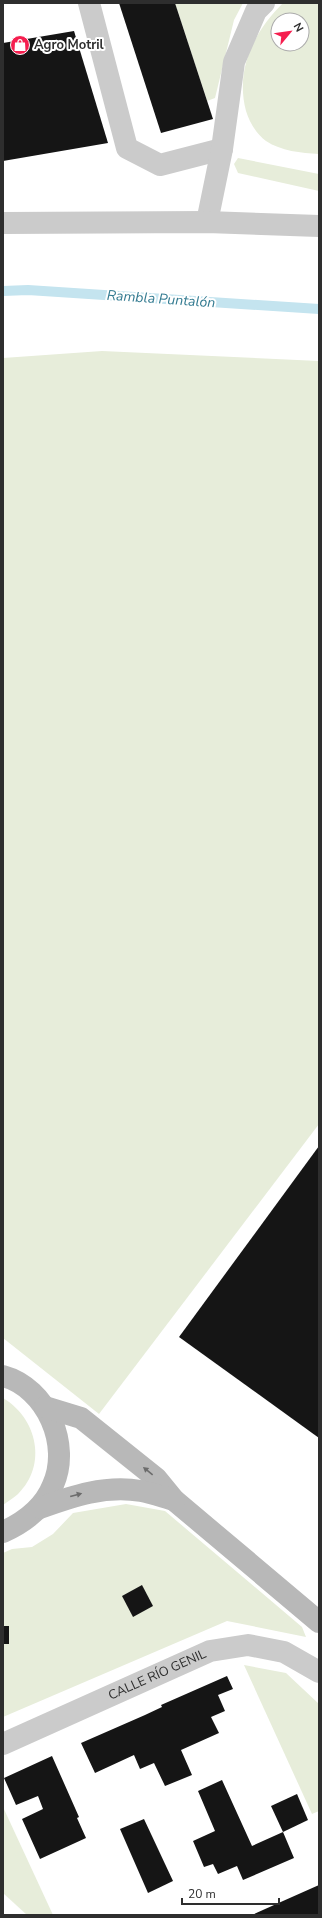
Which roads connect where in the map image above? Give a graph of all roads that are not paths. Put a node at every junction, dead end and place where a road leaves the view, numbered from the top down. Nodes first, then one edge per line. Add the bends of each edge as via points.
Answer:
1 (88, 3) edge
2 (264, 3) edge
3 (222, 150) junction
4 (208, 222) junction
5 (3, 223) edge
6 (319, 226) edge
7 (5, 1374) edge
8 (45, 1407) junction
9 (174, 1500) junction
10 (40, 1508) junction
11 (3, 1532) edge
12 (319, 1622) edge
13 (318, 1667) edge
14 (3, 1744) edge

1 - 3 street via 127,148 160,165
2 - 3 street via 256,11 234,62
3 - 4 street
4 - 5 street
4 - 6 street
7 - 8 street via 29,1390
9 -> 8 street via 156,1478 81,1418
8 - 10 street via 57,1432 60,1458 54,1485
10 -> 9 street via 74,1495 105,1489 141,1491
9 - 12 street
10 - 11 street via 21,1524
13 - 14 street, CALLE RÍO GENIL via 284,1652 248,1645 210,1651

